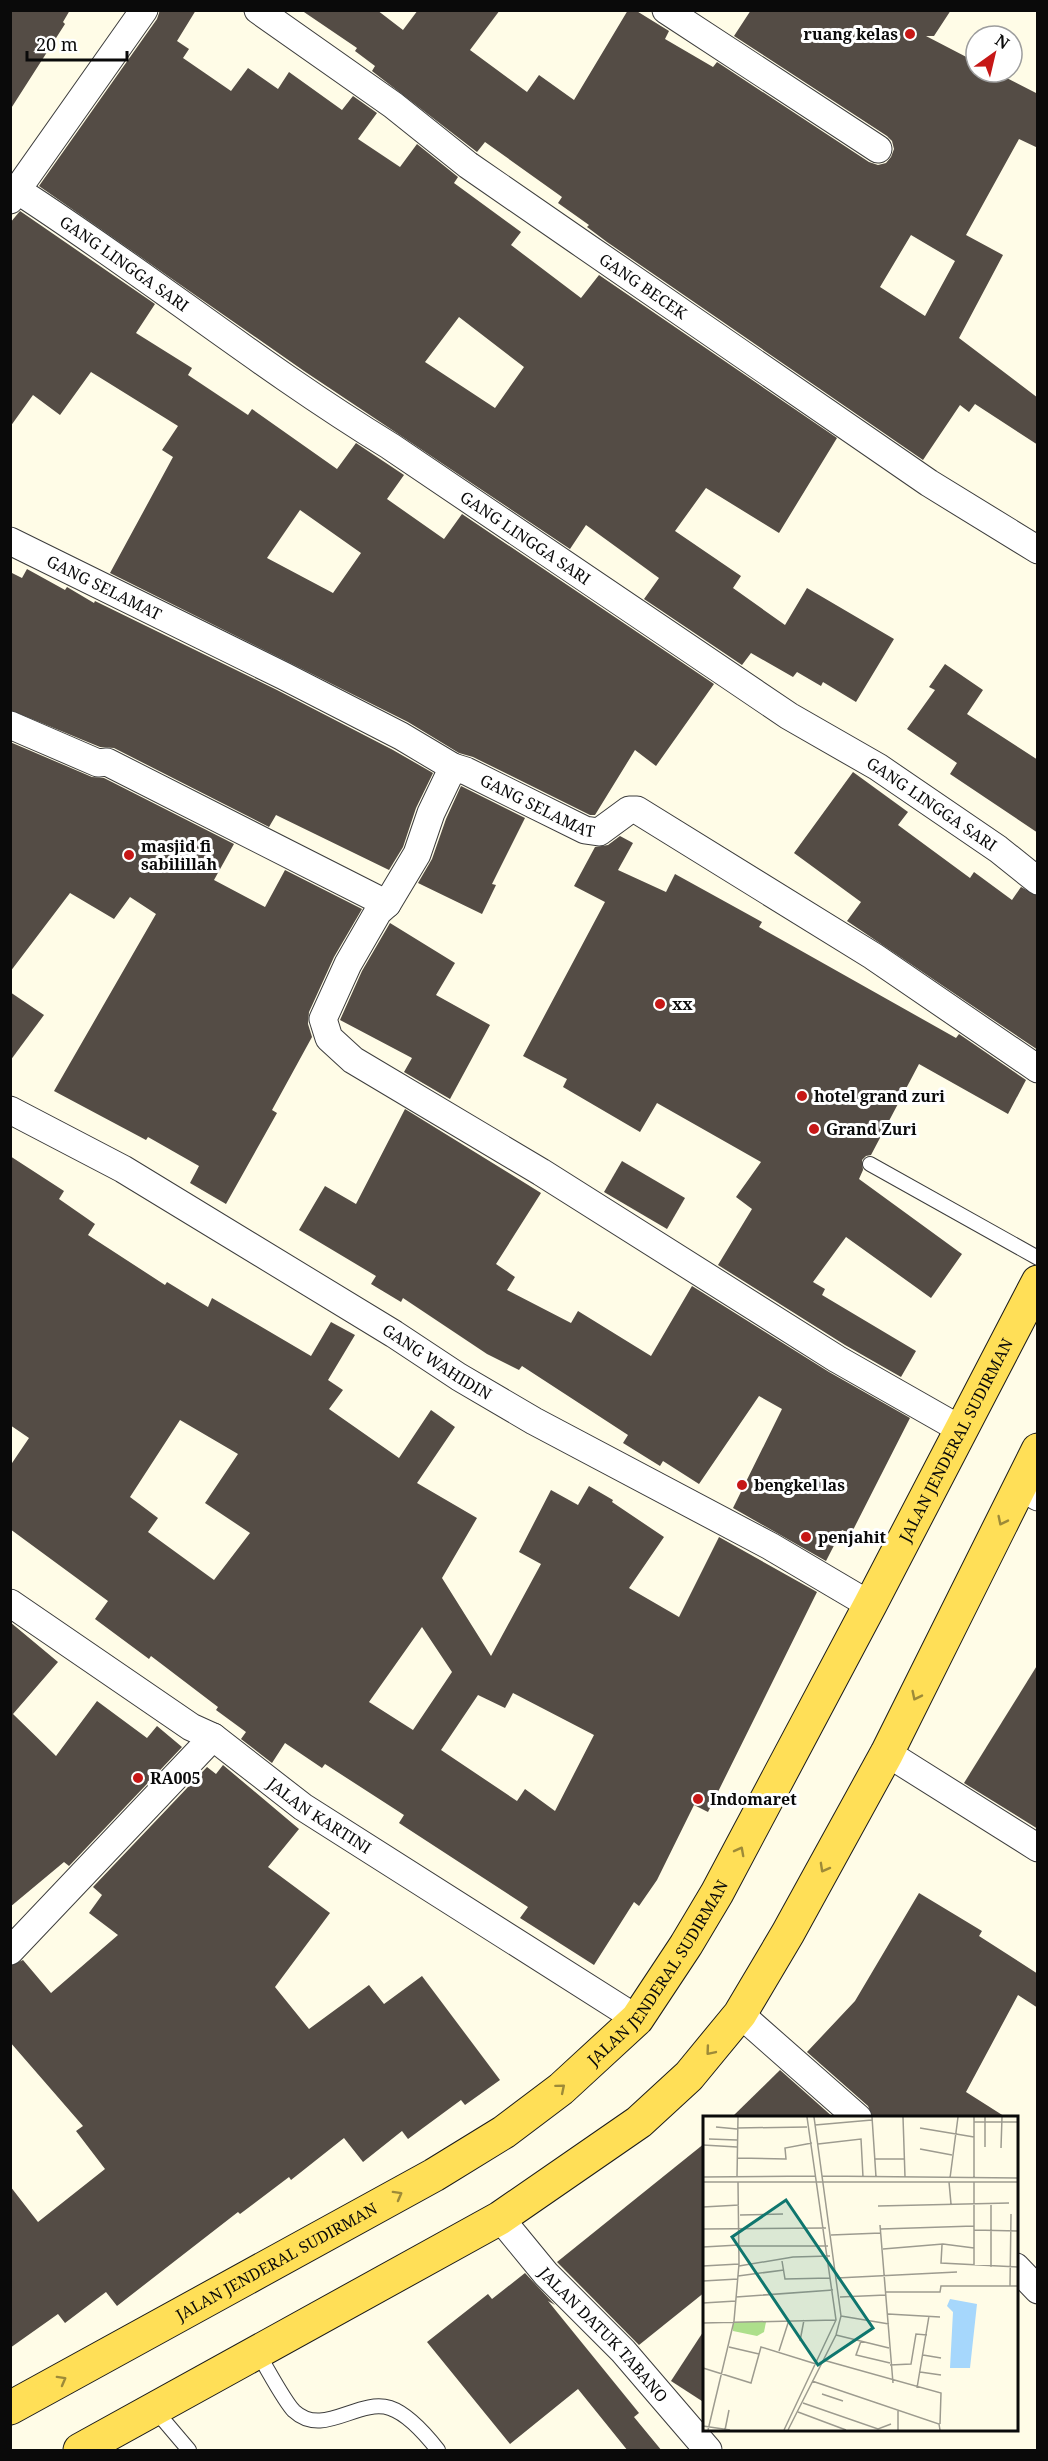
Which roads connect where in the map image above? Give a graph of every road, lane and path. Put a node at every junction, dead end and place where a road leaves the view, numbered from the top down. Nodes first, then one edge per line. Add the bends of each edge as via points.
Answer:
1 (144, 10) edge
2 (258, 10) edge
3 (666, 10) edge
4 (878, 149) dead end
5 (15, 186) edge
6 (10, 541) edge
7 (1038, 550) edge
8 (10, 724) edge
9 (453, 767) junction
10 (1038, 881) edge
11 (387, 904) junction
12 (1038, 1069) edge
13 (10, 1110) edge
14 (870, 1164) dead end
15 (1038, 1258) edge
16 (1038, 1282) edge
17 (960, 1430) junction
18 (1038, 1450) edge
19 (1028, 1492) edge
20 (870, 1605) junction
21 (14, 1612) edge
22 (213, 1737) junction
23 (887, 1754) junction
24 (1038, 1848) edge
25 (10, 1951) edge
26 (740, 2014) junction
27 (637, 2019) junction
28 (856, 2116) edge
29 (500, 2218) junction
30 (1018, 2268) edge
31 (1038, 2290) edge
32 (257, 2352) junction
33 (10, 2408) edge
34 (155, 2410) junction
35 (94, 2447) edge
36 (189, 2451) edge
37 (438, 2451) edge
38 (708, 2451) edge

1 - 5 street
2 - 7 street, GANG BECEK via 393,105 468,165 929,483
3 - 4 street
5 - 10 street, GANG LINGGA SARI via 330,409 789,716 888,774
6 - 9 street, GANG SELAMAT via 284,676
8 - 11 street via 98,763 107,762
9 - 11 street via 417,854
9 - 12 street, GANG SELAMAT via 593,832 599,832 629,810 637,810 873,956
11 - 17 street via 378,912 348,964 323,1018 329,1038 353,1060 541,1172 837,1359
13 - 20 street, GANG WAHIDIN via 123,1169 469,1383 770,1546
14 - 15 lane
16 - 17 main road, JALAN JENDERAL SUDIRMAN
17 - 20 main road, JALAN JENDERAL SUDIRMAN
18 - 19 main road
19 -> 23 main road
27 -> 20 main road, JALAN JENDERAL SUDIRMAN via 717,1893
21 - 22 street, JALAN KARTINI via 191,1727
22 - 25 street
22 - 27 street, JALAN KARTINI via 303,1807
23 - 24 street
23 -> 26 main road
26 - 28 street
26 -> 29 main road via 689,2076 639,2122
33 -> 27 main road, JALAN JENDERAL SUDIRMAN via 343,2226 484,2144 561,2089
29 - 32 main road
29 - 38 street, JALAN DATUK TABANO via 546,2274 623,2351
30 - 31 street
32 - 34 main road
32 - 37 lane via 294,2411 310,2420 330,2420 370,2406 392,2408 423,2431
34 - 35 main road
34 - 36 lane

